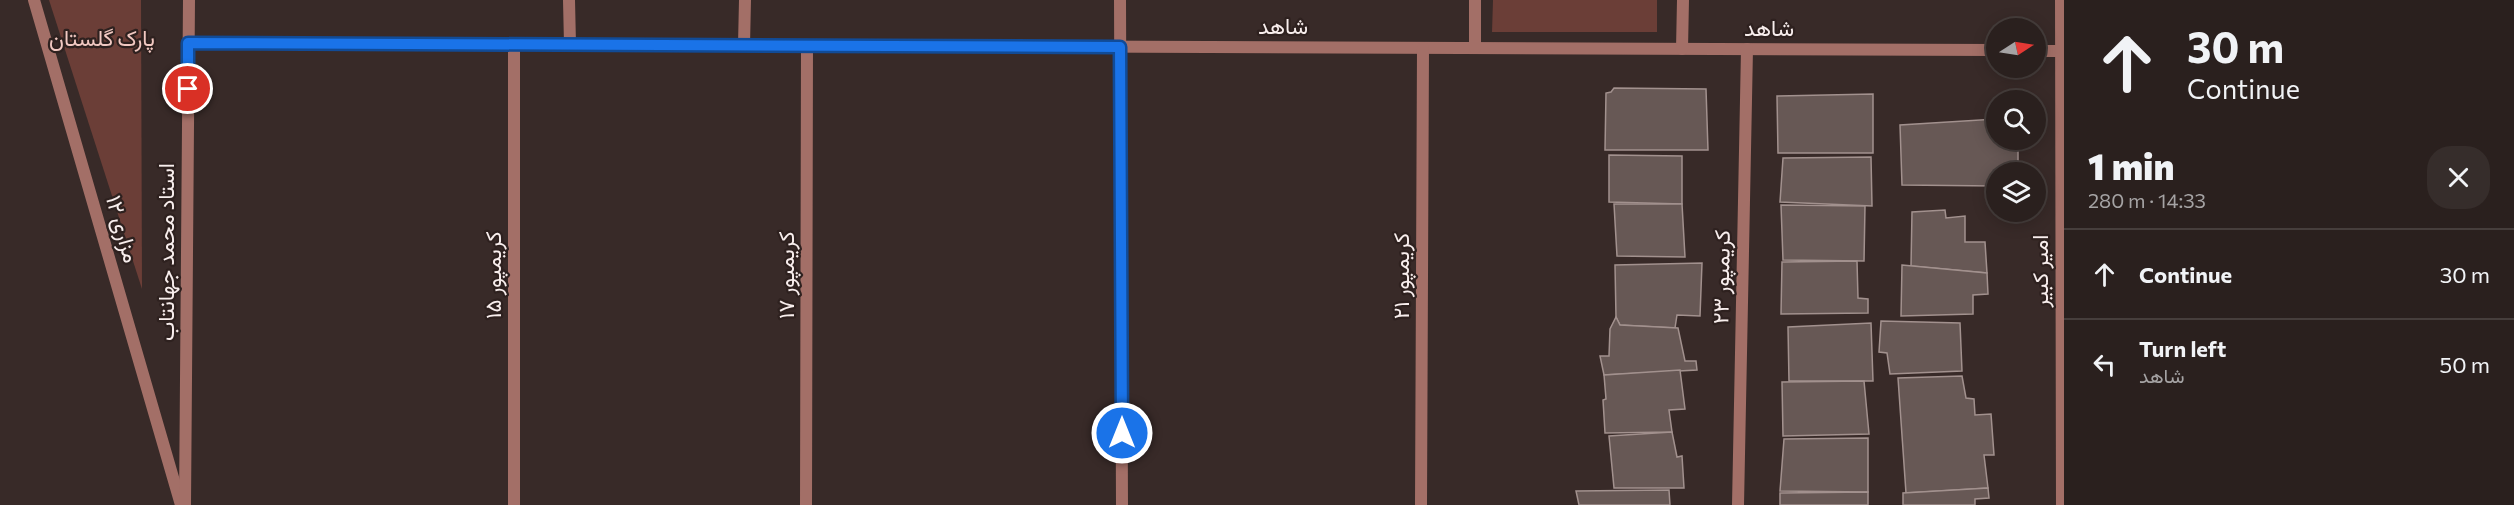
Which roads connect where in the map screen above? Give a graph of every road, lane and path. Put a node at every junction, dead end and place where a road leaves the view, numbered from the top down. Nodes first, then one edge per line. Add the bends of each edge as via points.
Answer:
1 (34, 0) edge
2 (189, 0) edge
3 (569, 0) edge
4 (745, 0) edge
5 (1120, 0) edge
6 (1475, 0) edge
7 (1683, 0) edge
8 (2061, 0) edge
9 (188, 43) junction
10 (514, 44) junction
11 (570, 44) junction
12 (744, 45) junction
13 (807, 45) junction
14 (1120, 47) junction
15 (1423, 48) junction
16 (1475, 48) junction
17 (1682, 49) junction
18 (1747, 49) junction
19 (1986, 50) edge
20 (2046, 51) edge
21 (2061, 51) junction
22 (183, 505) edge
23 (514, 505) edge
24 (806, 505) edge
25 (1122, 505) edge
26 (1421, 505) edge
27 (1737, 505) edge
28 (2062, 505) edge

1 - 22 street, مزاری ۱۲
2 - 9 street, استاد محمد جهانتاب
3 - 11 street
4 - 12 street
5 - 14 street
6 - 16 street
7 - 17 street
8 - 21 street, امیر کبیر
9 - 10 street, شاهد
9 - 22 street, استاد محمد جهانتاب
10 - 11 street, شاهد
10 - 23 street, کریمپور ۱۵
11 - 12 street, شاهد
12 - 13 street, شاهد
13 - 14 street, شاهد
13 - 24 street, کریمپور ۱۷
14 - 15 street, شاهد
14 - 25 street
15 - 16 street, شاهد
15 - 26 street, کریمپور ۲۱
16 - 17 street, شاهد
17 - 18 street, شاهد
18 - 19 street, شاهد
18 - 27 street, کریمپور ۲۳
20 - 21 street
21 - 28 street, امیر کبیر

